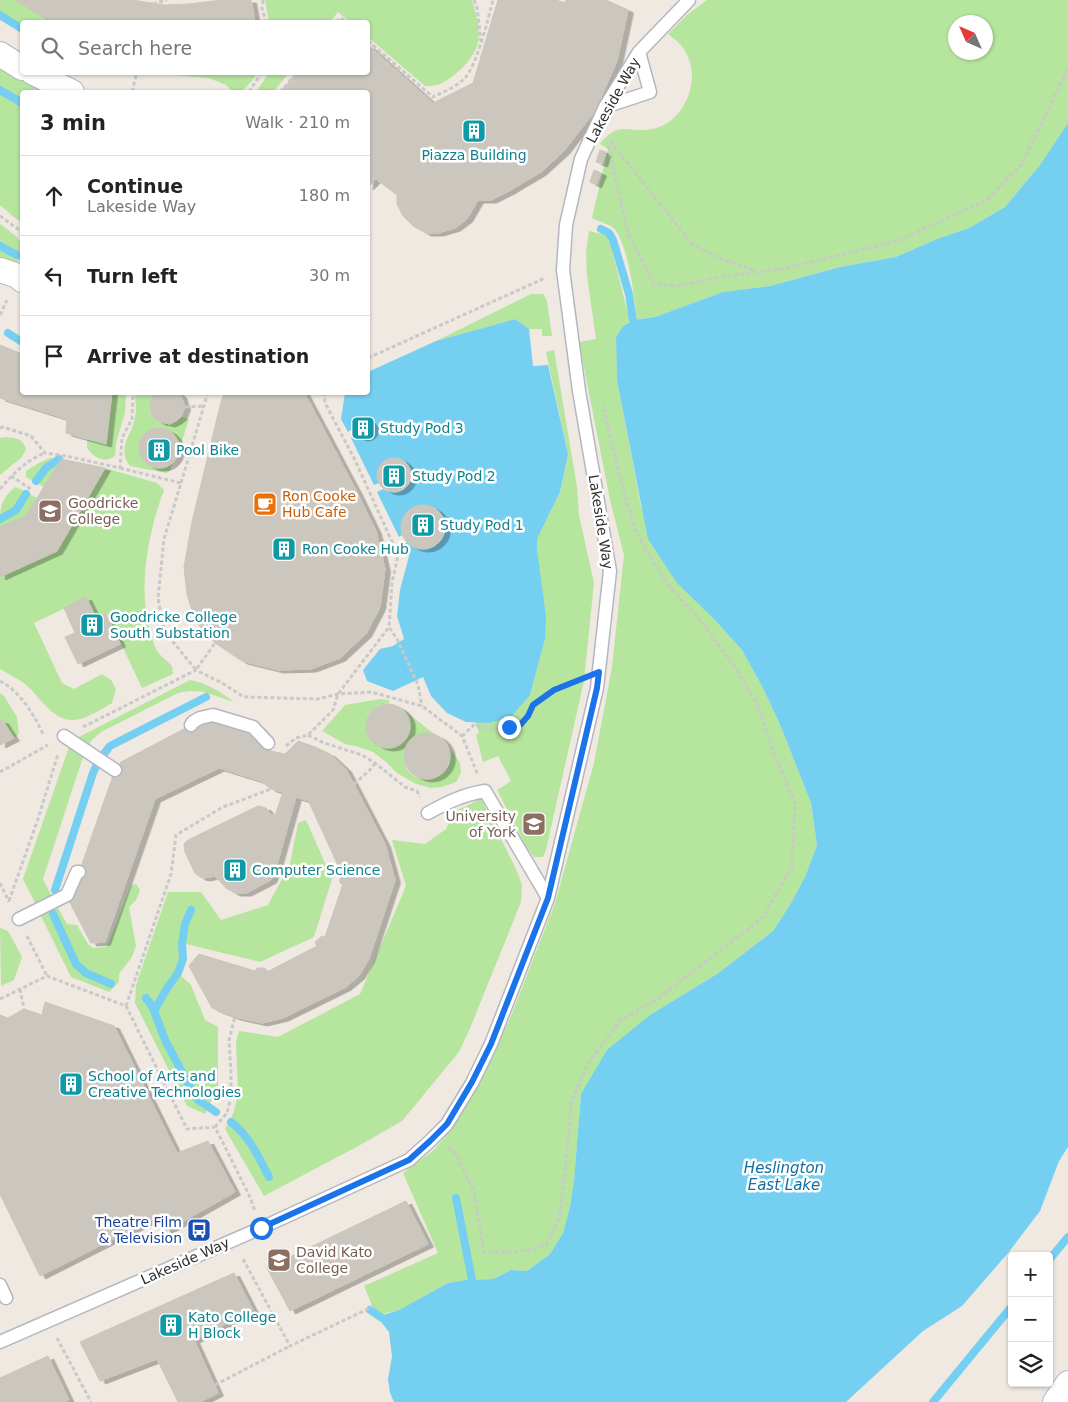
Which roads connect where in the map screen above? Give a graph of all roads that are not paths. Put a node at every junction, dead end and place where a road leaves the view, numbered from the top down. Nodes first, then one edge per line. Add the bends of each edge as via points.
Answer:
1 (690, 0) edge
2 (639, 52) junction
3 (0, 54) edge
4 (20, 67) edge
5 (38, 75) edge
6 (68, 90) edge
7 (605, 107) junction
8 (0, 270) edge
9 (20, 278) edge
10 (191, 725) dead end
11 (64, 736) road end
12 (268, 743) dead end
13 (114, 770) dead end
14 (428, 814) road end
15 (79, 872) dead end
16 (548, 898) junction
17 (19, 919) dead end
18 (0, 1285) edge
19 (6, 1298) dead end
20 (0, 1342) edge
21 (1068, 1383) edge
22 (1055, 1402) edge

1 - 2 lane, Lakeside Way
2 - 7 lane, Lakeside Way
2 - 7 lane via 650,92
3 - 4 street
5 - 6 street
7 - 16 lane, Lakeside Way via 581,159 566,225 564,270 579,391 610,571 597,688
8 - 9 street
10 - 12 lane via 200,718 213,715 253,727
11 - 13 lane
14 - 16 lane via 468,794 486,791
15 - 17 lane via 66,895
16 - 20 lane, Lakeside Way via 472,1082 447,1124 409,1160
18 - 19 lane
21 - 22 street

